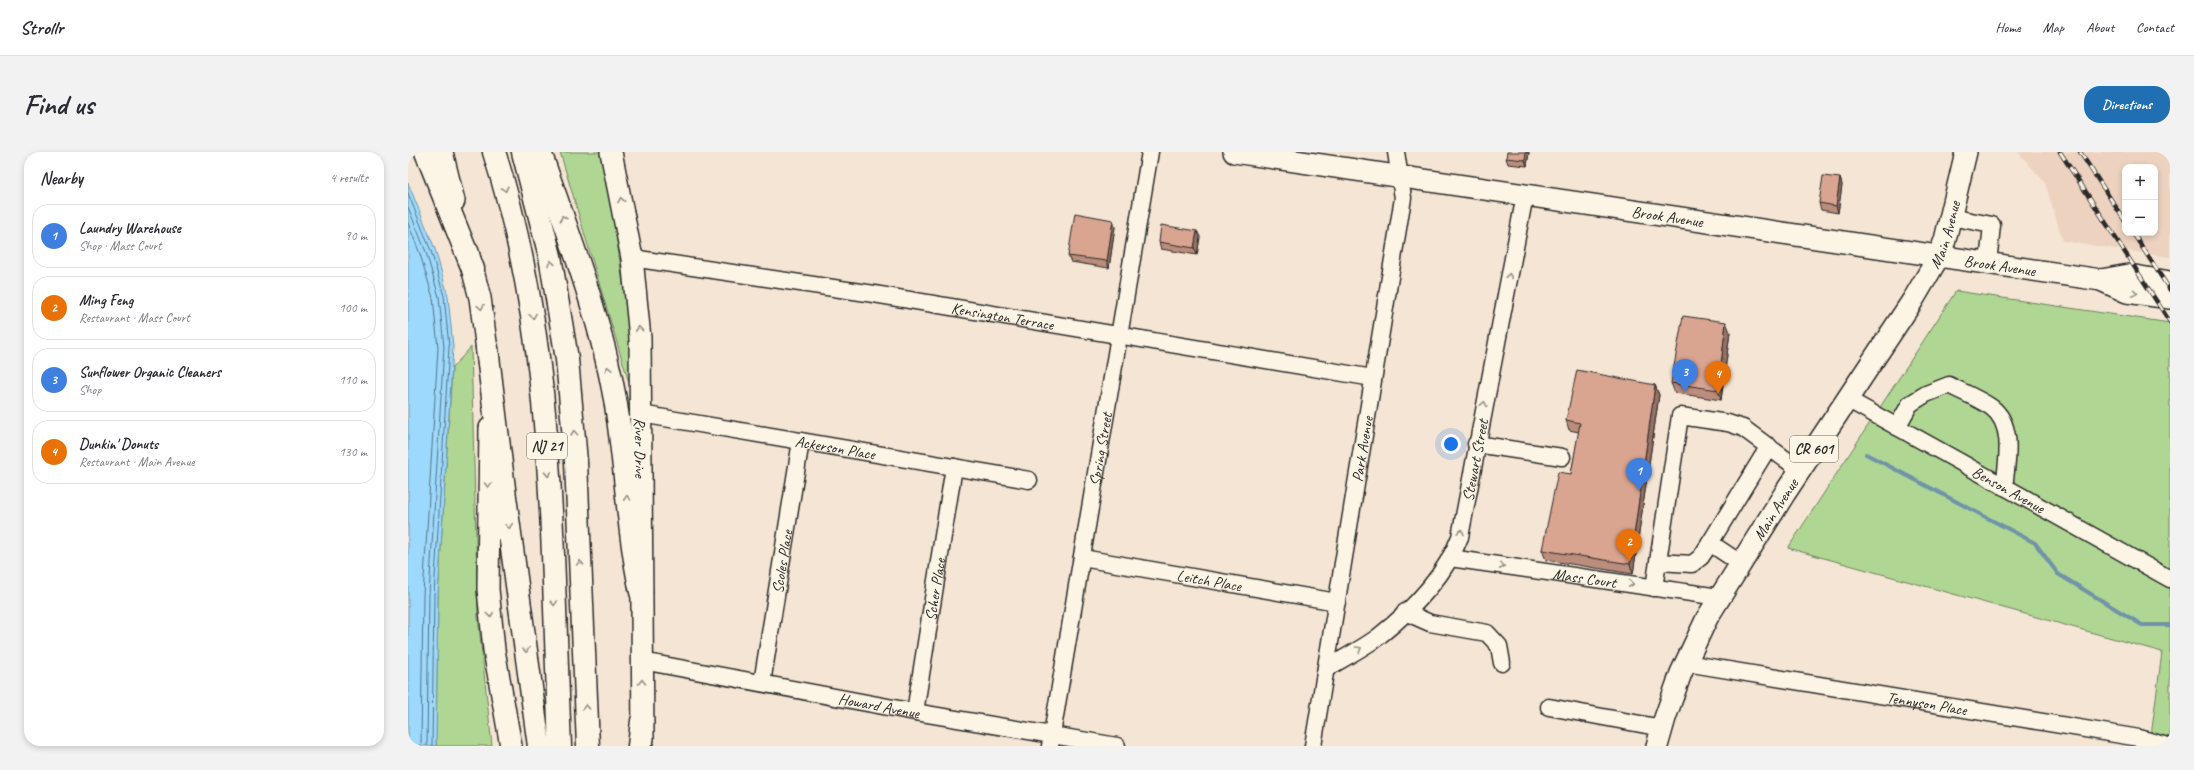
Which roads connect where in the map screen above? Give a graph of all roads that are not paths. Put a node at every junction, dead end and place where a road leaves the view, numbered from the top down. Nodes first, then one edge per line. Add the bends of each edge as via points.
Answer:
1 (426, 152) edge
2 (442, 152) edge
3 (494, 152) edge
4 (523, 152) edge
5 (540, 152) edge
6 (611, 152) edge
7 (1150, 152) edge
8 (1234, 152) edge
9 (1396, 152) edge
10 (1966, 152) edge
11 (1400, 177) junction
12 (1525, 195) junction
13 (1950, 217) junction
14 (1938, 256) junction
15 (632, 258) junction
16 (1988, 263) junction
17 (473, 269) junction
18 (2101, 280) junction
19 (2170, 282) edge
20 (2170, 298) edge
21 (1120, 336) junction
22 (487, 348) junction
23 (1373, 378) junction
24 (1847, 399) junction
25 (641, 414) junction
26 (1897, 427) junction
27 (801, 441) junction
28 (1476, 444) junction
29 (1769, 446) junction
30 (1562, 457) dead end
31 (954, 467) junction
32 (1800, 470) junction
33 (1029, 480) dead end
34 (2004, 487) junction
35 (1710, 543) junction
36 (1082, 558) junction
37 (1450, 558) junction
38 (1658, 562) junction
39 (1740, 563) junction
40 (2170, 579) edge
41 (1654, 588) junction
42 (641, 592) junction
43 (1719, 597) junction
44 (1337, 602) junction
45 (1405, 612) junction
46 (642, 661) junction
47 (1502, 663) dead end
48 (1686, 663) junction
49 (1326, 669) junction
50 (762, 683) junction
51 (1549, 707) dead end
52 (915, 712) junction
53 (642, 721) junction
54 (1660, 737) edge
55 (1051, 740) edge
56 (511, 746) edge
57 (539, 746) edge
58 (560, 746) edge
59 (588, 746) edge
60 (639, 746) edge
61 (644, 746) edge
62 (1117, 746) edge
63 (1313, 746) edge
64 (2166, 746) edge

1 - 17 highway
2 - 17 main road
3 -> 58 highway, NJ 21 via 523,262 540,362 548,471
59 -> 4 highway, NJ 21 via 576,470 567,359 550,256
42 -> 5 highway via 631,543 620,427 608,368 593,311
15 -> 6 main road, River Drive
7 - 21 street, Spring Street
8 - 11 main road, Brook Avenue
9 - 11 street, Park Avenue
10 - 13 main road, Main Avenue / CR 601
11 - 12 main road, Brook Avenue
11 - 23 street, Park Avenue via 1403,198
12 - 14 main road, Brook Avenue
28 -> 12 street, Stewart Street
13 - 14 main road, Main Avenue / CR 601
13 - 16 street via 1992,225
14 - 16 main road, Brook Avenue
14 - 24 main road, Main Avenue / CR 601 via 1913,300
15 - 21 street, Kensington Terrace via 874,294
25 -> 15 main road, River Drive via 640,338
16 - 18 main road, Brook Avenue
17 -> 22 main road
18 - 19 main road, Brook Avenue via 2129,275
18 -> 20 main road, Brook Avenue via 2128,292
21 - 23 street, Kensington Terrace
21 - 36 street, Spring Street
22 -> 56 main road via 490,411 488,589 494,650
22 -> 57 highway
23 - 44 street, Park Avenue
24 - 26 street, Benson Avenue
24 - 32 main road, Main Avenue / CR 601
25 - 27 street, Ackerson Place
25 - 42 main road, River Drive
26 - 34 street, Benson Avenue
26 - 34 street via 1910,404 1949,385 1992,408 2002,421 2009,450
27 - 31 street, Ackerson Place
27 - 50 street, Scoles Place
28 - 30 street
37 -> 28 street, Stewart Street via 1460,537
29 - 32 street
29 - 35 street
29 - 38 street via 1743,428 1728,423 1680,416
31 - 33 street, Ackerson Place
31 - 52 street, Scher Place
32 - 39 main road, Main Avenue / CR 601
34 - 40 street, Benson Avenue
35 - 38 street via 1701,557 1692,564
35 - 39 street
36 - 44 street, Leitch Place
36 - 55 street, Spring Street
37 -> 41 street, Mass Court
37 - 45 street, Stewart Street via 1439,575
38 - 41 street
39 - 43 main road, Main Avenue / CR 601
41 - 43 street, Mass Court
42 - 46 main road, River Drive
43 - 48 main road, Main Avenue / CR 601
44 - 49 street, Park Avenue
45 - 47 street via 1430,623 1486,633 1500,646
49 -> 45 street, Stewart Street via 1377,638
46 - 50 street, Howard Avenue
53 -> 46 main road, River Drive
48 - 54 main road, Main Avenue / CR 601
48 - 64 street, Tennyson Place via 2139,738
49 - 63 street, Park Avenue
50 - 52 street, Howard Avenue
51 - 54 street
52 - 55 street, Howard Avenue
53 - 60 highway
53 - 61 main road, River Drive
55 - 62 street, Howard Avenue

